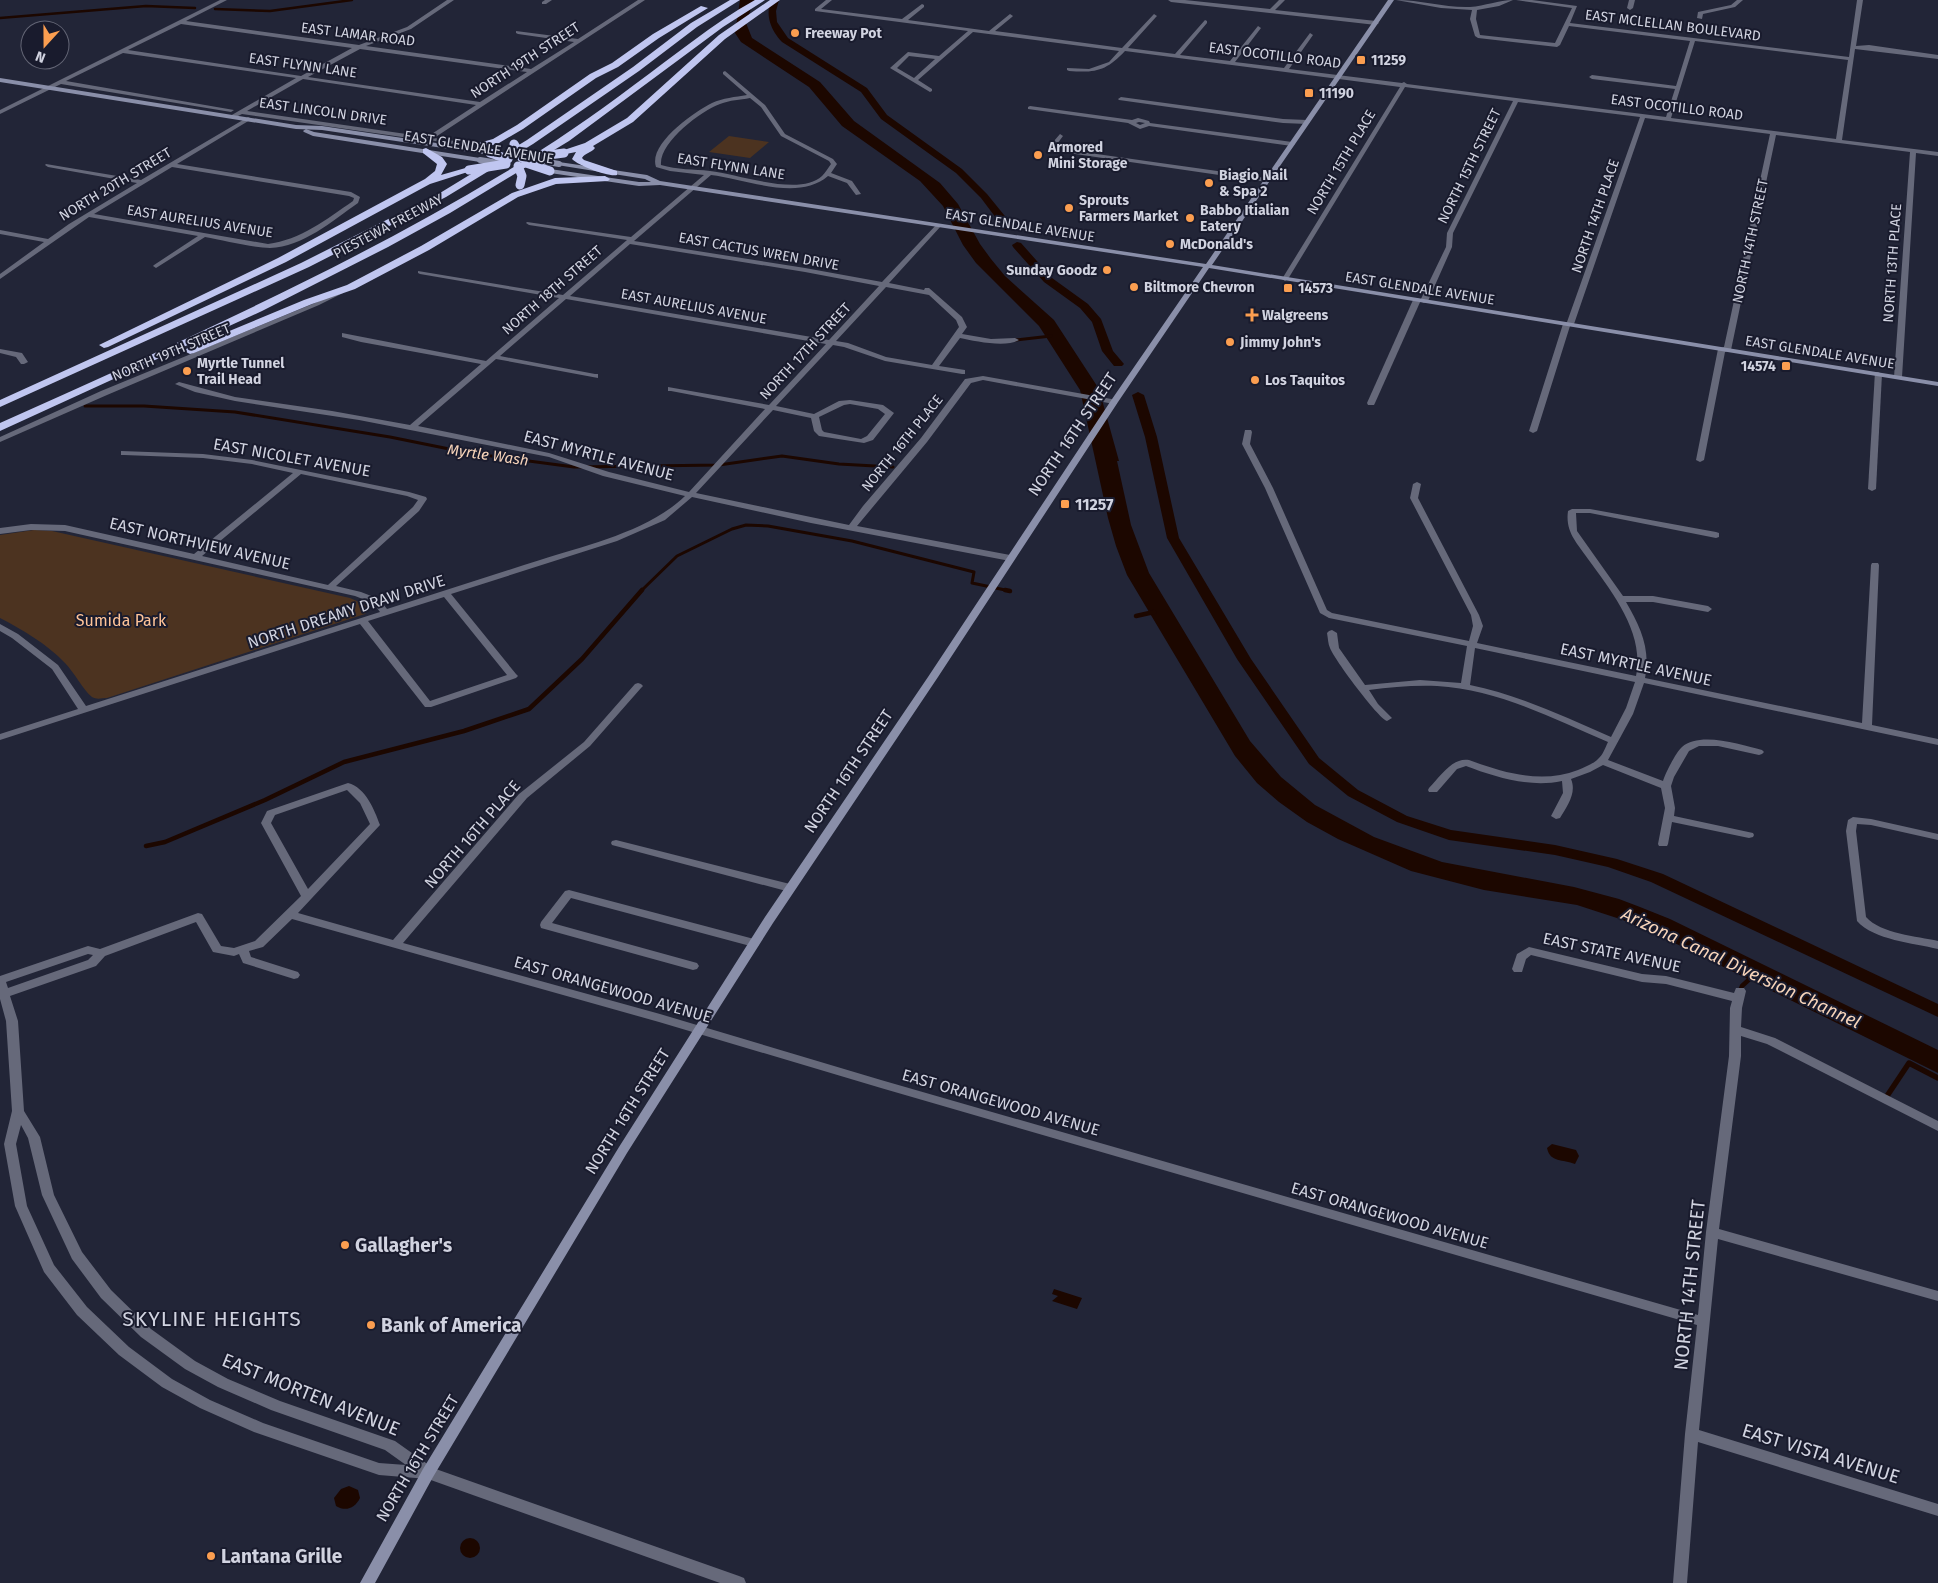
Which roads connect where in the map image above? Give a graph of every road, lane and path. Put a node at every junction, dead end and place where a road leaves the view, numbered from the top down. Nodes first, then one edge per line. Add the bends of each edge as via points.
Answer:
1 (224, 0) edge
2 (451, 0) edge
3 (642, 0) edge
4 (700, 0) edge
5 (722, 0) edge
6 (736, 0) edge
7 (761, 0) edge
8 (776, 0) edge
9 (829, 0) edge
10 (1171, 0) edge
11 (1282, 0) edge
12 (1392, 0) edge
13 (1399, 0) edge
14 (1510, 0) edge
15 (1519, 0) edge
16 (1632, 0) edge
17 (1740, 0) edge
18 (1860, 0) edge
19 (922, 6) dead end
20 (714, 8) junction
21 (1476, 8) junction
22 (1630, 8) dead end
23 (1271, 11) junction
24 (1010, 16) dead end
25 (1154, 16) dead end
26 (1700, 18) dead end
27 (903, 21) junction
28 (181, 22) junction
29 (1205, 22) dead end
30 (1376, 23) junction
31 (1567, 24) junction
32 (1258, 28) dead end
33 (972, 30) junction
34 (518, 32) dead end
35 (991, 32) junction
36 (1310, 35) dead end
37 (1693, 40) junction
38 (579, 41) junction
39 (360, 46) junction
40 (1852, 47) junction
41 (1124, 49) junction
42 (122, 51) junction
43 (1178, 55) junction
44 (1938, 57) edge
45 (939, 58) junction
46 (1851, 59) junction
47 (1232, 62) junction
48 (1069, 69) dead end
49 (1286, 69) junction
50 (532, 71) junction
51 (724, 73) dead end
52 (593, 76) junction
53 (1339, 76) junction
54 (305, 77) junction
55 (1592, 77) dead end
56 (0, 80) edge
57 (915, 80) junction
58 (59, 82) junction
59 (1404, 84) junction
60 (48, 88) junction
61 (1678, 88) junction
62 (930, 90) dead end
63 (752, 96) junction
64 (1122, 98) dead end
65 (1517, 99) junction
66 (481, 104) junction
67 (1030, 108) dead end
68 (231, 110) dead end
69 (0, 112) edge
70 (241, 112) junction
71 (1643, 116) junction
72 (232, 117) junction
73 (248, 119) junction
74 (1668, 119) junction
75 (1307, 122) junction
76 (520, 127) junction
77 (1774, 133) junction
78 (1060, 136) dead end
79 (1839, 141) junction
80 (595, 143) junction
81 (426, 144) junction
82 (1292, 144) junction
83 (458, 145) junction
84 (1913, 151) junction
85 (490, 153) junction
86 (1938, 154) edge
87 (480, 160) joint
88 (518, 161) junction
89 (558, 164) joint
90 (48, 165) dead end
91 (171, 165) junction
92 (550, 171) joint
93 (614, 173) junction
94 (710, 173) junction
95 (826, 174) junction
96 (605, 179) junction
97 (1267, 180) junction
98 (428, 181) junction
99 (141, 182) junction
100 (660, 184) junction
101 (692, 188) junction
102 (517, 190) junction
103 (858, 194) dead end
104 (88, 215) junction
105 (529, 223) dead end
106 (939, 225) junction
107 (0, 232) edge
108 (204, 235) junction
109 (50, 241) junction
110 (630, 241) junction
111 (156, 266) dead end
112 (1207, 266) junction
113 (420, 272) dead end
114 (0, 277) edge
115 (1285, 279) junction
116 (884, 285) junction
117 (351, 287) junction
118 (566, 297) junction
119 (1420, 300) junction
120 (1568, 324) junction
121 (345, 335) dead end
122 (958, 336) junction
123 (1015, 340) dead end
124 (831, 342) junction
125 (1724, 349) junction
126 (0, 351) edge
127 (495, 357) junction
128 (24, 362) dead end
129 (487, 363) junction
130 (933, 368) junction
131 (962, 372) dead end
132 (1878, 374) junction
133 (596, 376) dead end
134 (1898, 377) junction
135 (179, 384) dead end
136 (1938, 384) edge
137 (671, 390) dead end
138 (0, 394) edge
139 (1116, 400) junction
140 (1371, 403) dead end
141 (0, 404) edge
142 (771, 408) junction
143 (815, 416) junction
144 (0, 427) edge
145 (411, 428) junction
146 (1533, 431) dead end
147 (1248, 432) dead end
148 (0, 433) edge
149 (0, 440) edge
150 (124, 453) dead end
151 (1700, 460) dead end
152 (299, 472) junction
153 (1417, 484) dead end
154 (1872, 490) dead end
155 (691, 494) junction
156 (852, 527) junction
157 (0, 531) edge
158 (1716, 535) dead end
159 (195, 558) junction
160 (1010, 558) junction
161 (1875, 565) dead end
162 (329, 588) junction
163 (446, 594) junction
164 (1619, 599) junction
165 (1708, 609) dead end
166 (386, 613) junction
167 (363, 621) junction
168 (0, 627) edge
169 (1332, 633) dead end
170 (1472, 645) junction
171 (1639, 680) junction
172 (638, 686) dead end
173 (1464, 687) junction
174 (1363, 688) junction
175 (84, 710) junction
176 (1387, 718) dead end
177 (1867, 727) junction
178 (0, 737) edge
179 (1613, 741) junction
180 (1938, 742) edge
181 (1759, 752) dead end
182 (1602, 761) junction
183 (1565, 778) junction
184 (1666, 786) junction
185 (1432, 790) dead end
186 (1556, 816) dead end
187 (1669, 818) junction
188 (1749, 835) dead end
189 (1938, 837) edge
190 (616, 843) dead end
191 (1663, 844) dead end
192 (790, 888) junction
193 (307, 897) junction
194 (290, 914) junction
195 (754, 943) junction
196 (396, 944) junction
197 (1938, 945) edge
198 (243, 950) junction
199 (101, 953) junction
200 (693, 966) dead end
201 (1518, 969) dead end
202 (294, 975) dead end
203 (0, 980) edge
204 (4, 994) junction
205 (1739, 995) joint
206 (699, 1030) junction
207 (1736, 1030) junction
208 (18, 1111) junction
209 (1938, 1126) edge
210 (1712, 1232) junction
211 (1938, 1296) edge
212 (1704, 1322) junction
213 (1692, 1434) junction
214 (428, 1473) junction
215 (1938, 1510) edge
216 (367, 1583) edge
217 (739, 1583) edge
218 (1680, 1583) edge

1 - 28 street
2 - 39 street via 409,28
3 - 38 street, NORTH 19TH STREET
4 - 52 highway via 605,64
5 - 20 highway
6 - 20 highway, PIESTEWA FREEWAY
7 - 144 highway, PIESTEWA FREEWAY via 724,22 562,141 415,230 330,274
8 - 80 highway via 730,31 625,125
9 - 27 street, EAST OCOTILLO ROAD via 817,10
10 - 23 street
11 - 23 street
12 - 30 main road, NORTH 16TH STREET
13 - 21 street
14 - 21 street
15 - 31 street, EAST MCLELLAN BOULEVARD via 1575,7
16 - 22 street
17 - 26 street via 1733,6 1700,13
18 - 40 street
19 - 27 street
20 - 52 highway via 677,23
20 - 141 highway, PIESTEWA FREEWAY via 530,142 443,195 305,266
21 - 31 street via 1473,19 1478,36 1557,45
23 - 30 street
24 - 35 street
25 - 41 street
27 - 33 street, EAST OCOTILLO ROAD
28 - 39 street, EAST LAMAR ROAD
28 - 42 street
29 - 43 street
30 - 53 main road, NORTH 16TH STREET
31 - 37 street, EAST MCLELLAN BOULEVARD
32 - 47 street
33 - 35 street, EAST OCOTILLO ROAD
33 - 45 street
34 - 38 street
35 - 41 street, EAST OCOTILLO ROAD
36 - 49 street
37 - 46 street, EAST MCLELLAN BOULEVARD
37 - 61 street
38 - 50 street, NORTH 19TH STREET
39 - 50 street, EAST LAMAR ROAD
39 - 54 street
40 - 44 street
40 - 46 street
41 - 43 street, EAST OCOTILLO ROAD
41 - 48 street via 1111,63 1089,71
42 - 54 street, EAST FLYNN LANE
42 - 58 street
43 - 47 street, EAST OCOTILLO ROAD
45 - 57 street
45 - 57 street via 908,54 893,68
46 - 79 street
47 - 49 street, EAST OCOTILLO ROAD
49 - 53 street, EAST OCOTILLO ROAD
50 - 66 street, NORTH 19TH STREET
51 - 63 street
52 - 76 highway
53 - 59 street, EAST OCOTILLO ROAD
53 - 75 main road, NORTH 16TH STREET
54 - 66 street, EAST FLYNN LANE
54 - 70 street
55 - 61 street
56 - 60 main road
57 - 62 street
58 - 60 street
58 - 68 street
59 - 65 street, EAST OCOTILLO ROAD
59 - 115 street, NORTH 15TH PLACE
60 - 69 street
60 - 72 main road, EAST GLENDALE AVENUE
61 - 74 street
63 - 94 street, EAST FLYNN LANE via 714,104 660,149 656,160 659,167
63 - 95 street via 763,106 780,132 831,160 834,164
64 - 75 street
65 - 71 street, EAST OCOTILLO ROAD
65 - 119 street, NORTH 15TH STREET via 1450,233 1449,247
66 - 81 street, NORTH 19TH STREET
67 - 82 street via 1131,122 1142,120 1148,124
70 - 72 street
70 - 81 street, EAST LINCOLN DRIVE
71 - 74 street, EAST OCOTILLO ROAD
71 - 120 street, NORTH 14TH PLACE
72 - 73 main road, EAST GLENDALE AVENUE
73 - 81 main road, EAST GLENDALE AVENUE via 296,127 313,134
73 - 91 street, NORTH 20TH STREET
74 - 77 street, EAST OCOTILLO ROAD
75 - 82 main road, NORTH 16TH STREET
76 - 83 highway via 486,145
76 - 88 highway, bridge via 514,144
77 - 79 street, EAST OCOTILLO ROAD
77 - 125 street, NORTH 14TH STREET
78 - 97 street via 1050,149
79 - 84 street, EAST OCOTILLO ROAD
80 - 88 highway, bridge via 564,153
80 - 93 highway via 577,159
81 - 83 main road, EAST GLENDALE AVENUE
81 - 87 main road, EAST GLENDALE AVENUE
81 - 98 highway via 442,164 439,172
82 - 97 main road, NORTH 16TH STREET
83 - 85 main road, EAST GLENDALE AVENUE
84 - 86 street, EAST OCOTILLO ROAD
84 - 134 street, NORTH 13TH PLACE
85 - 88 highway, bridge
85 - 88 main road, EAST GLENDALE AVENUE, bridge
87 - 88 highway, bridge
88 - 89 highway, bridge
88 - 92 highway, bridge
88 - 98 highway, bridge
88 - 102 highway, bridge via 522,176
89 - 93 main road, EAST GLENDALE AVENUE
90 - 99 street
91 - 99 street, NORTH 20TH STREET
91 - 108 street, EAST AURELIUS AVENUE via 357,197 356,202 328,221 278,246
92 - 96 main road, EAST GLENDALE AVENUE
93 - 100 main road, EAST GLENDALE AVENUE via 647,178
94 - 95 street, EAST FLYNN LANE via 789,187 806,185
94 - 101 street, NORTH 18TH STREET
95 - 103 street via 849,181
96 - 100 main road, EAST GLENDALE AVENUE
96 - 102 highway via 555,181
97 - 112 main road, NORTH 16TH STREET
98 - 138 highway via 243,279
99 - 104 street, NORTH 20TH STREET
100 - 101 main road, EAST GLENDALE AVENUE
101 - 106 main road, EAST GLENDALE AVENUE
101 - 110 street, NORTH 18TH STREET
102 - 117 highway via 425,248
104 - 108 street, EAST AURELIUS AVENUE
104 - 109 street, NORTH 20TH STREET
105 - 110 street, EAST CACTUS WREN DRIVE
106 - 112 main road, EAST GLENDALE AVENUE
106 - 116 street, NORTH 17TH STREET
107 - 109 street
108 - 111 street
109 - 114 street, NORTH 20TH STREET
110 - 116 street, EAST CACTUS WREN DRIVE
110 - 118 street, NORTH 18TH STREET
112 - 115 main road, EAST GLENDALE AVENUE
112 - 139 main road, NORTH 16TH STREET
113 - 118 street, EAST AURELIUS AVENUE
115 - 119 main road, EAST GLENDALE AVENUE
116 - 122 street, EAST CACTUS WREN DRIVE via 929,293 962,323
116 - 124 street, NORTH 17TH STREET
117 - 148 highway via 94,390
117 - 149 street, NORTH 19TH STREET
118 - 124 street, EAST AURELIUS AVENUE
118 - 127 street, NORTH 18TH STREET
119 - 120 main road, EAST GLENDALE AVENUE
119 - 140 street, NORTH 15TH STREET
120 - 125 main road, EAST GLENDALE AVENUE
120 - 146 street, NORTH 14TH PLACE
121 - 129 street
122 - 123 street via 990,341
122 - 130 street, NORTH 16TH PLACE
124 - 130 street, EAST AURELIUS AVENUE via 885,359
124 - 142 street, NORTH 17TH STREET
125 - 132 main road, EAST GLENDALE AVENUE
125 - 151 street, NORTH 14TH STREET
126 - 128 street via 19,355
127 - 129 street, NORTH 18TH STREET
127 - 133 street
129 - 145 street, NORTH 18TH STREET
130 - 131 street, EAST AURELIUS AVENUE
132 - 134 main road, EAST GLENDALE AVENUE
132 - 154 street
134 - 136 main road, EAST GLENDALE AVENUE
135 - 145 street, EAST MYRTLE AVENUE via 244,399
137 - 142 street
139 - 156 street, NORTH 16TH PLACE via 983,378 968,381
139 - 160 main road, NORTH 16TH STREET
142 - 143 street
142 - 155 street, NORTH 17TH STREET
143 - 143 street via 850,402 880,407 890,413 870,438 861,441 818,432
145 - 155 street, EAST MYRTLE AVENUE via 564,459 613,476
147 - 170 street, EAST MYRTLE AVENUE via 1246,444 1323,611 1328,615
150 - 152 street, EAST NICOLET AVENUE via 215,457
152 - 159 street
152 - 162 street, EAST NICOLET AVENUE via 423,499
153 - 170 street via 1414,498 1475,615 1478,626
155 - 156 street, EAST MYRTLE AVENUE
155 - 163 street, NORTH DREAMY DRAW DRIVE via 662,518 638,530
156 - 160 street, EAST MYRTLE AVENUE
157 - 159 street, EAST NORTHVIEW AVENUE via 31,527 65,528
158 - 164 street via 1590,511 1572,511 1573,531
159 - 162 street, EAST NORTHVIEW AVENUE
160 - 192 main road, NORTH 16TH STREET
161 - 177 street
162 - 166 street, EAST NORTHVIEW AVENUE via 376,601
163 - 166 street, NORTH DREAMY DRAW DRIVE
163 - 167 street via 513,676 428,705
164 - 165 street via 1653,599
164 - 171 street via 1638,633 1643,650
166 - 167 street, NORTH DREAMY DRAW DRIVE
167 - 175 street, NORTH DREAMY DRAW DRIVE via 226,668
168 - 175 street via 55,667
169 - 174 street via 1334,648
170 - 171 street, EAST MYRTLE AVENUE
170 - 173 street
171 - 177 street, EAST MYRTLE AVENUE
171 - 179 street via 1629,716
172 - 196 street, NORTH 16TH PLACE via 587,744 523,796
173 - 174 street via 1414,683
173 - 179 street via 1508,698
174 - 176 street
175 - 178 street, NORTH DREAMY DRAW DRIVE
177 - 180 street, EAST MYRTLE AVENUE
179 - 182 street
181 - 184 street via 1718,743 1697,743 1685,749
182 - 183 street
182 - 184 street
183 - 185 street via 1534,780 1488,771 1466,762 1454,767
183 - 186 street via 1569,791
184 - 187 street
187 - 188 street
187 - 191 street
189 - 197 street via 1853,820 1851,831 1861,918 1868,926 1881,932
190 - 192 street
192 - 195 main road, NORTH 16TH STREET
193 - 193 street via 375,824 357,791 348,786 271,814 266,824
193 - 194 street
194 - 196 street, EAST ORANGEWOOD AVENUE
194 - 198 street via 259,944
195 - 200 street via 569,894 545,925
195 - 206 main road, NORTH 16TH STREET
196 - 206 street, EAST ORANGEWOOD AVENUE
198 - 199 street via 217,949 198,917
198 - 202 street via 247,960
199 - 203 street via 88,950
199 - 204 street via 92,963
201 - 205 street, EAST STATE AVENUE via 1521,957 1529,951 1642,978
203 - 204 street, EAST MORTEN AVENUE
204 - 208 street, EAST MORTEN AVENUE via 12,1021
205 - 207 street, NORTH 14TH STREET
206 - 212 street, EAST ORANGEWOOD AVENUE
206 - 214 main road, NORTH 16TH STREET
207 - 209 street via 1771,1041
207 - 210 street, NORTH 14TH STREET
208 - 214 street, EAST MORTEN AVENUE via 34,1137 48,1195 77,1255 106,1294 146,1333 190,1365 223,1382 276,1406 390,1445
208 - 214 street, EAST MORTEN AVENUE via 10,1144 21,1206 30,1229 49,1268 82,1311 124,1351 167,1383 259,1428 379,1469
210 - 211 street
210 - 212 street, NORTH 14TH STREET
212 - 213 street, NORTH 14TH STREET
213 - 215 street, EAST VISTA AVENUE
213 - 218 street, NORTH 14TH STREET
214 - 216 main road, NORTH 16TH STREET
214 - 217 street, EAST MORTEN AVENUE

